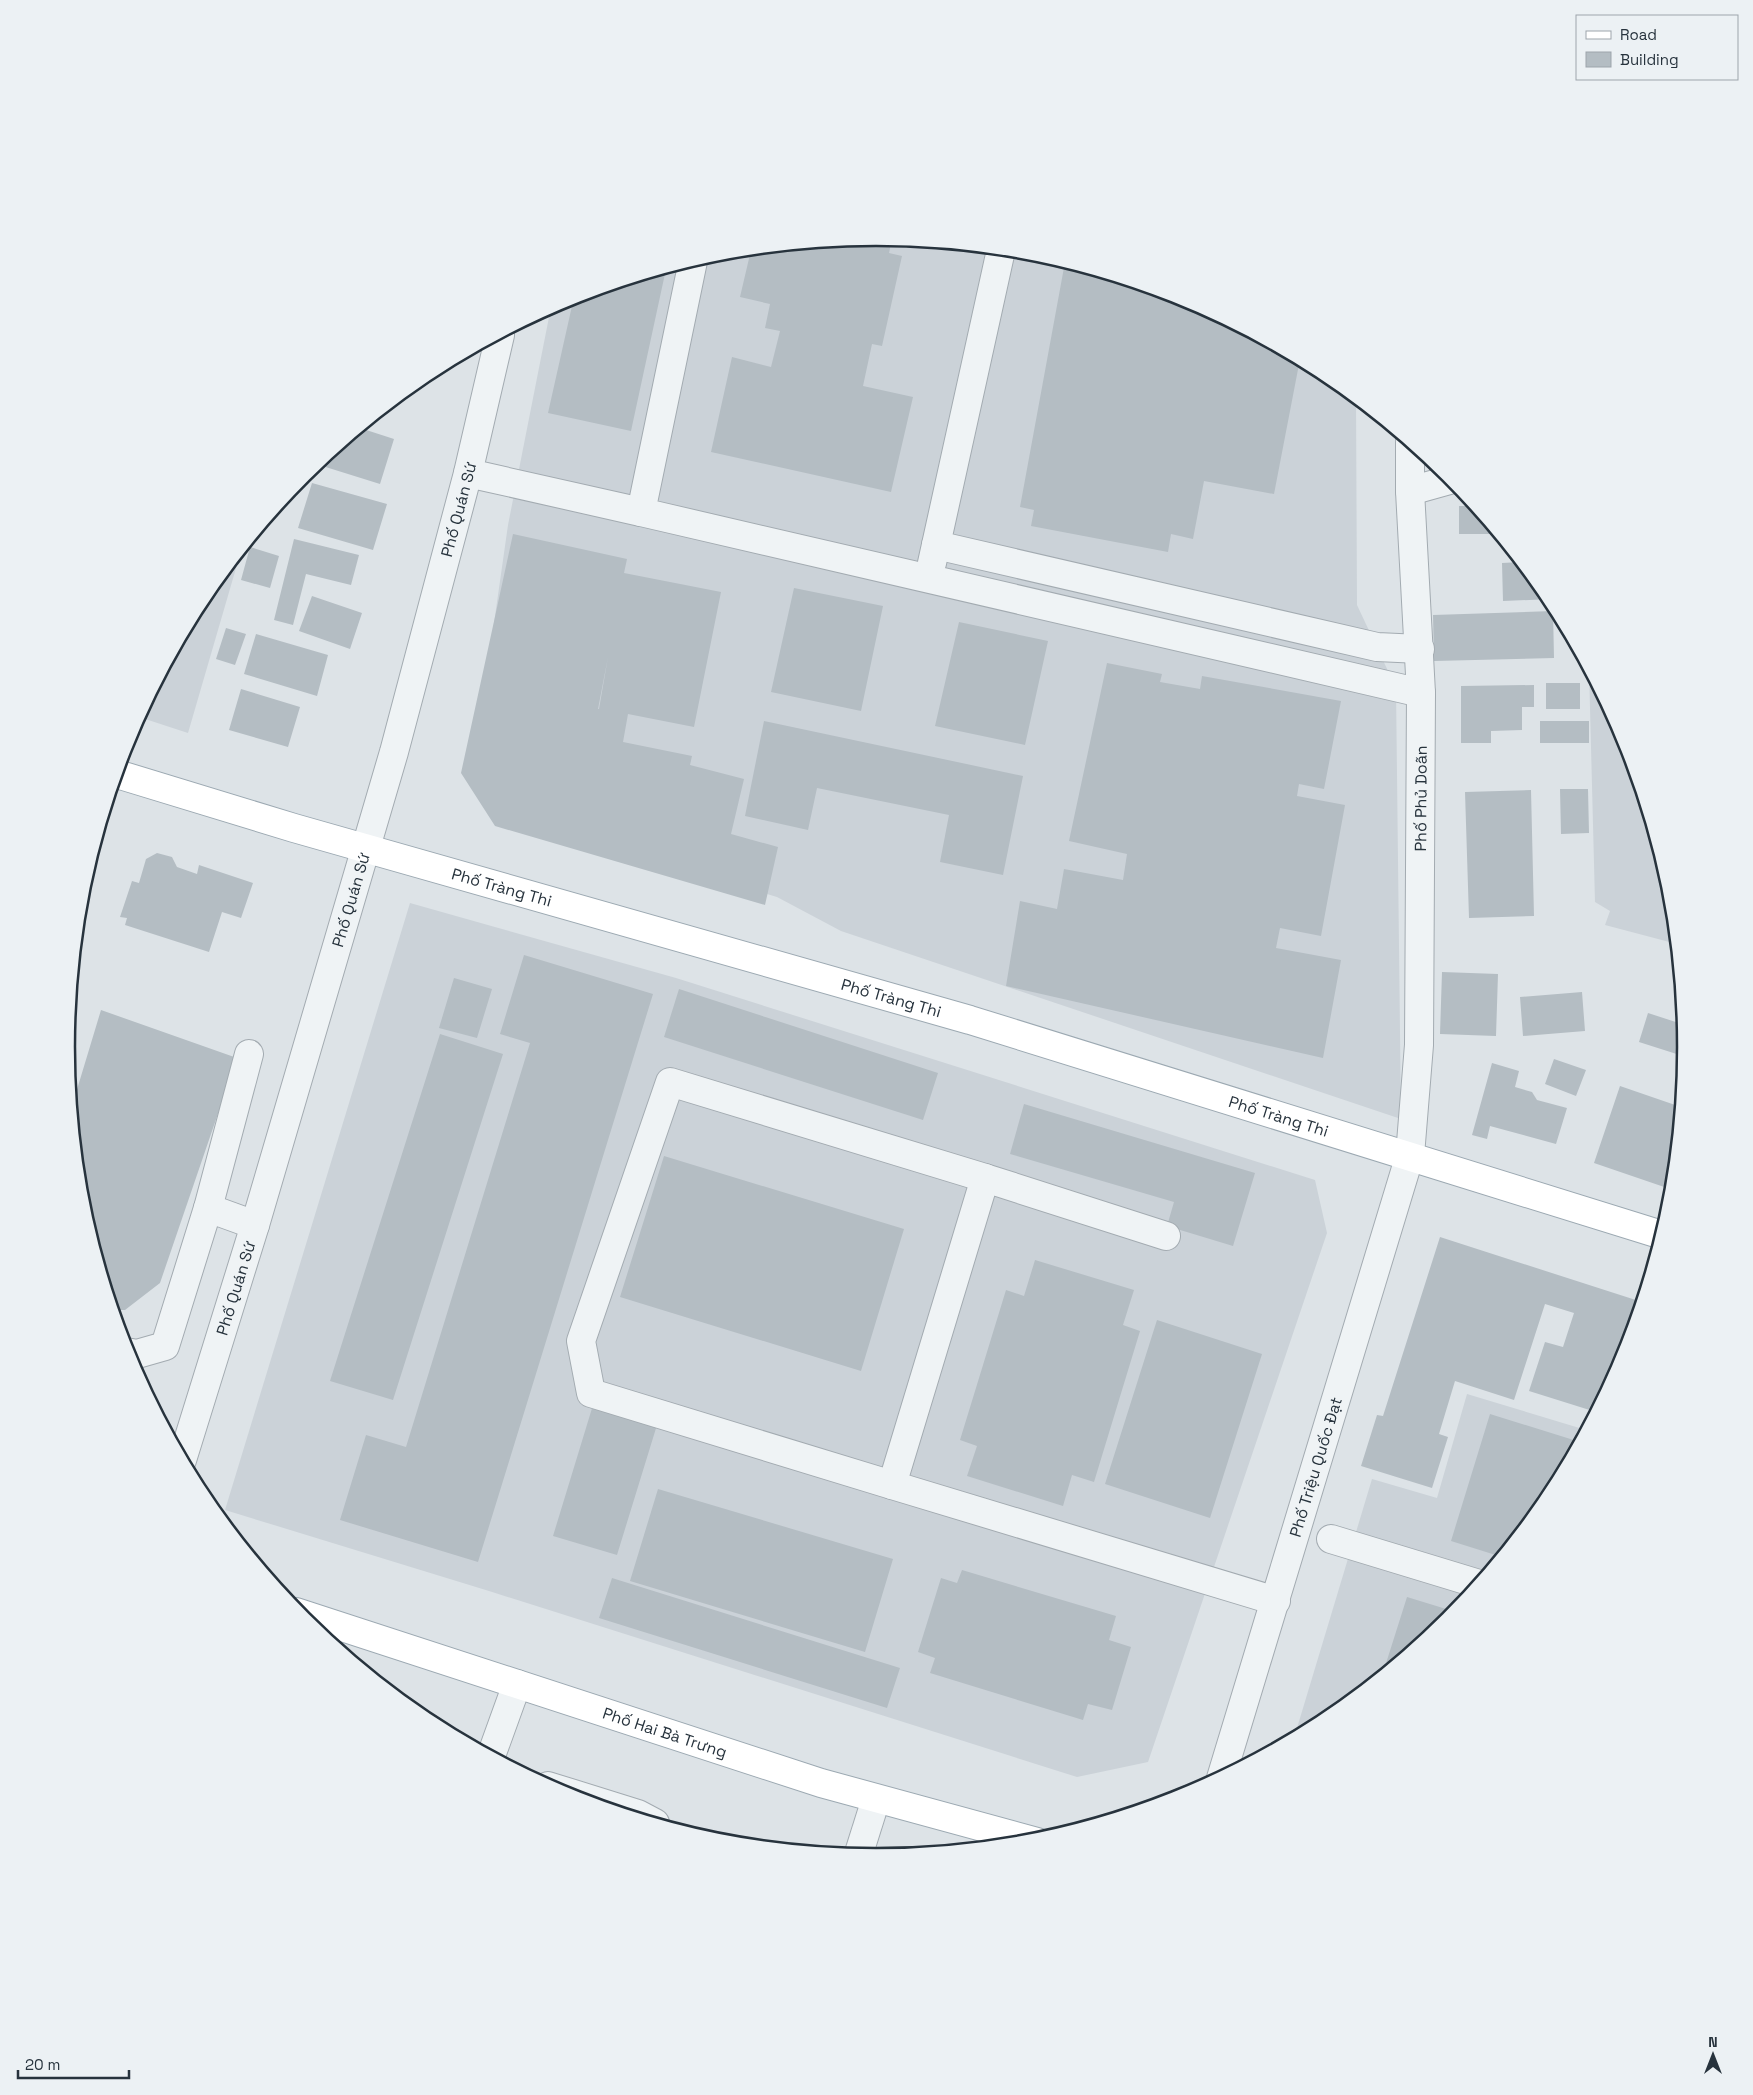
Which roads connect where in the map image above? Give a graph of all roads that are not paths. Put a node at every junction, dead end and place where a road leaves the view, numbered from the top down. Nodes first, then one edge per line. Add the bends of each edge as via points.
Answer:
1 (1000, 256) edge
2 (692, 268) edge
3 (499, 341) edge
4 (1410, 450) edge
5 (468, 473) junction
6 (1444, 482) edge
7 (1410, 491) junction
8 (640, 512) junction
9 (936, 545) junction
10 (928, 580) junction
11 (1420, 649) junction
12 (1421, 693) junction
13 (123, 776) edge
14 (365, 847) junction
15 (249, 1054) dead end
16 (1410, 1155) junction
17 (985, 1178) junction
18 (208, 1208) junction
19 (254, 1225) junction
20 (1656, 1233) edge
21 (1166, 1236) dead end
22 (136, 1354) edge
23 (184, 1452) edge
24 (892, 1485) junction
25 (1331, 1539) dead end
26 (1473, 1582) edge
27 (1276, 1601) junction
28 (317, 1621) edge
29 (517, 1684) junction
30 (493, 1751) edge
31 (1224, 1769) edge
32 (876, 1799) junction
33 (1017, 1837) edge
34 (860, 1848) edge

1 - 9 street
2 - 8 street
3 - 5 street, Phố Quán Sứ
4 - 7 street, Phố Phủ Doãn
5 - 8 street
5 - 14 street, Phố Quán Sứ via 394,752
6 - 7 street
7 - 11 street, Phố Phủ Doãn
8 - 10 street
9 - 10 street
9 - 11 street via 1377,647
10 - 12 street
11 - 12 street, Phố Phủ Doãn
12 - 16 street, Phố Phủ Doãn via 1419,1045
13 - 14 main road, Phố Tràng Thi
14 - 16 main road, Phố Tràng Thi via 970,1020
14 - 19 street, Phố Quán Sứ
15 - 18 street
16 - 20 main road, Phố Tràng Thi
16 - 27 street, Phố Triệu Quốc Đạt
17 - 21 street
17 - 24 street
17 - 24 street via 670,1082 581,1341 591,1393
18 - 19 street
18 - 22 street via 165,1346
19 - 23 street, Phố Quán Sứ
24 - 27 street
25 - 26 street
27 - 31 street, Phố Triệu Quốc Đạt
28 - 29 main road, Phố Hai Bà Trưng
29 - 30 street
29 - 32 main road, Phố Hai Bà Trưng
32 - 33 main road, Phố Hai Bà Trưng
32 - 34 street

